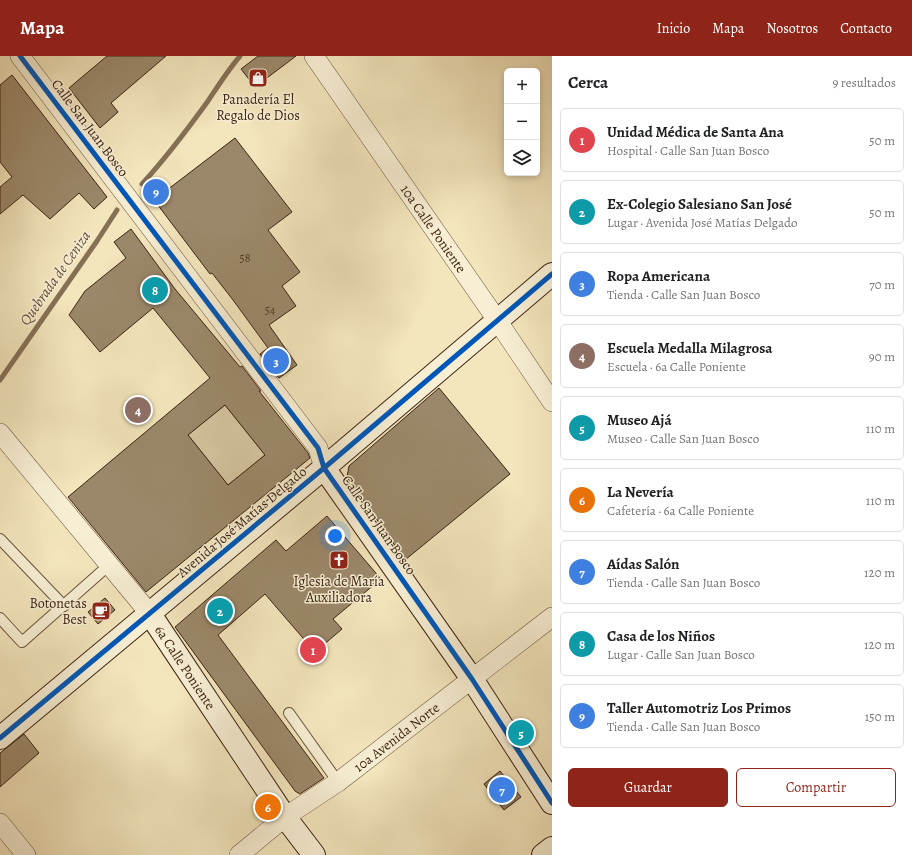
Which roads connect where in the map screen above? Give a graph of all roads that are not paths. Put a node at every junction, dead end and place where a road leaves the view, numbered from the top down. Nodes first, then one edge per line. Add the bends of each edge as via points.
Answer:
1 (20, 56) edge
2 (314, 56) edge
3 (552, 274) edge
4 (498, 320) junction
5 (552, 402) edge
6 (0, 433) edge
7 (324, 468) junction
8 (0, 539) edge
9 (109, 565) junction
10 (64, 606) junction
11 (150, 614) junction
12 (552, 617) edge
13 (0, 618) edge
14 (472, 679) junction
15 (288, 713) dead end
16 (0, 738) edge
17 (338, 782) junction
18 (552, 803) edge
19 (285, 817) junction
20 (0, 823) edge
21 (552, 848) edge
22 (26, 855) edge
23 (239, 855) edge
24 (314, 855) edge
25 (543, 855) edge

1 - 7 street, Calle San Juan Bosco via 318,448
2 - 4 street, 10a Calle Poniente
3 - 4 street, Avenida José Matías Delgado
4 - 5 street, 10a Calle Poniente
4 - 7 street, Avenida José Matías Delgado
6 - 9 street, 6a Calle Poniente
7 - 11 street, Avenida José Matías Delgado
7 - 14 street, Calle San Juan Bosco
8 - 10 lane
9 - 10 lane
9 - 11 street, 6a Calle Poniente
10 - 13 lane via 22,642
11 - 16 street, Avenida José Matías Delgado
11 - 19 street, 6a Calle Poniente
12 - 14 street, 10a Avenida Norte
14 - 17 street, 10a Avenida Norte
14 - 18 street, Calle San Juan Bosco
15 - 17 lane
17 - 19 street, 10a Avenida Norte
19 - 23 street, 10a Avenida Norte
19 - 24 street, 6a Calle Poniente
20 - 22 street
21 - 25 street

